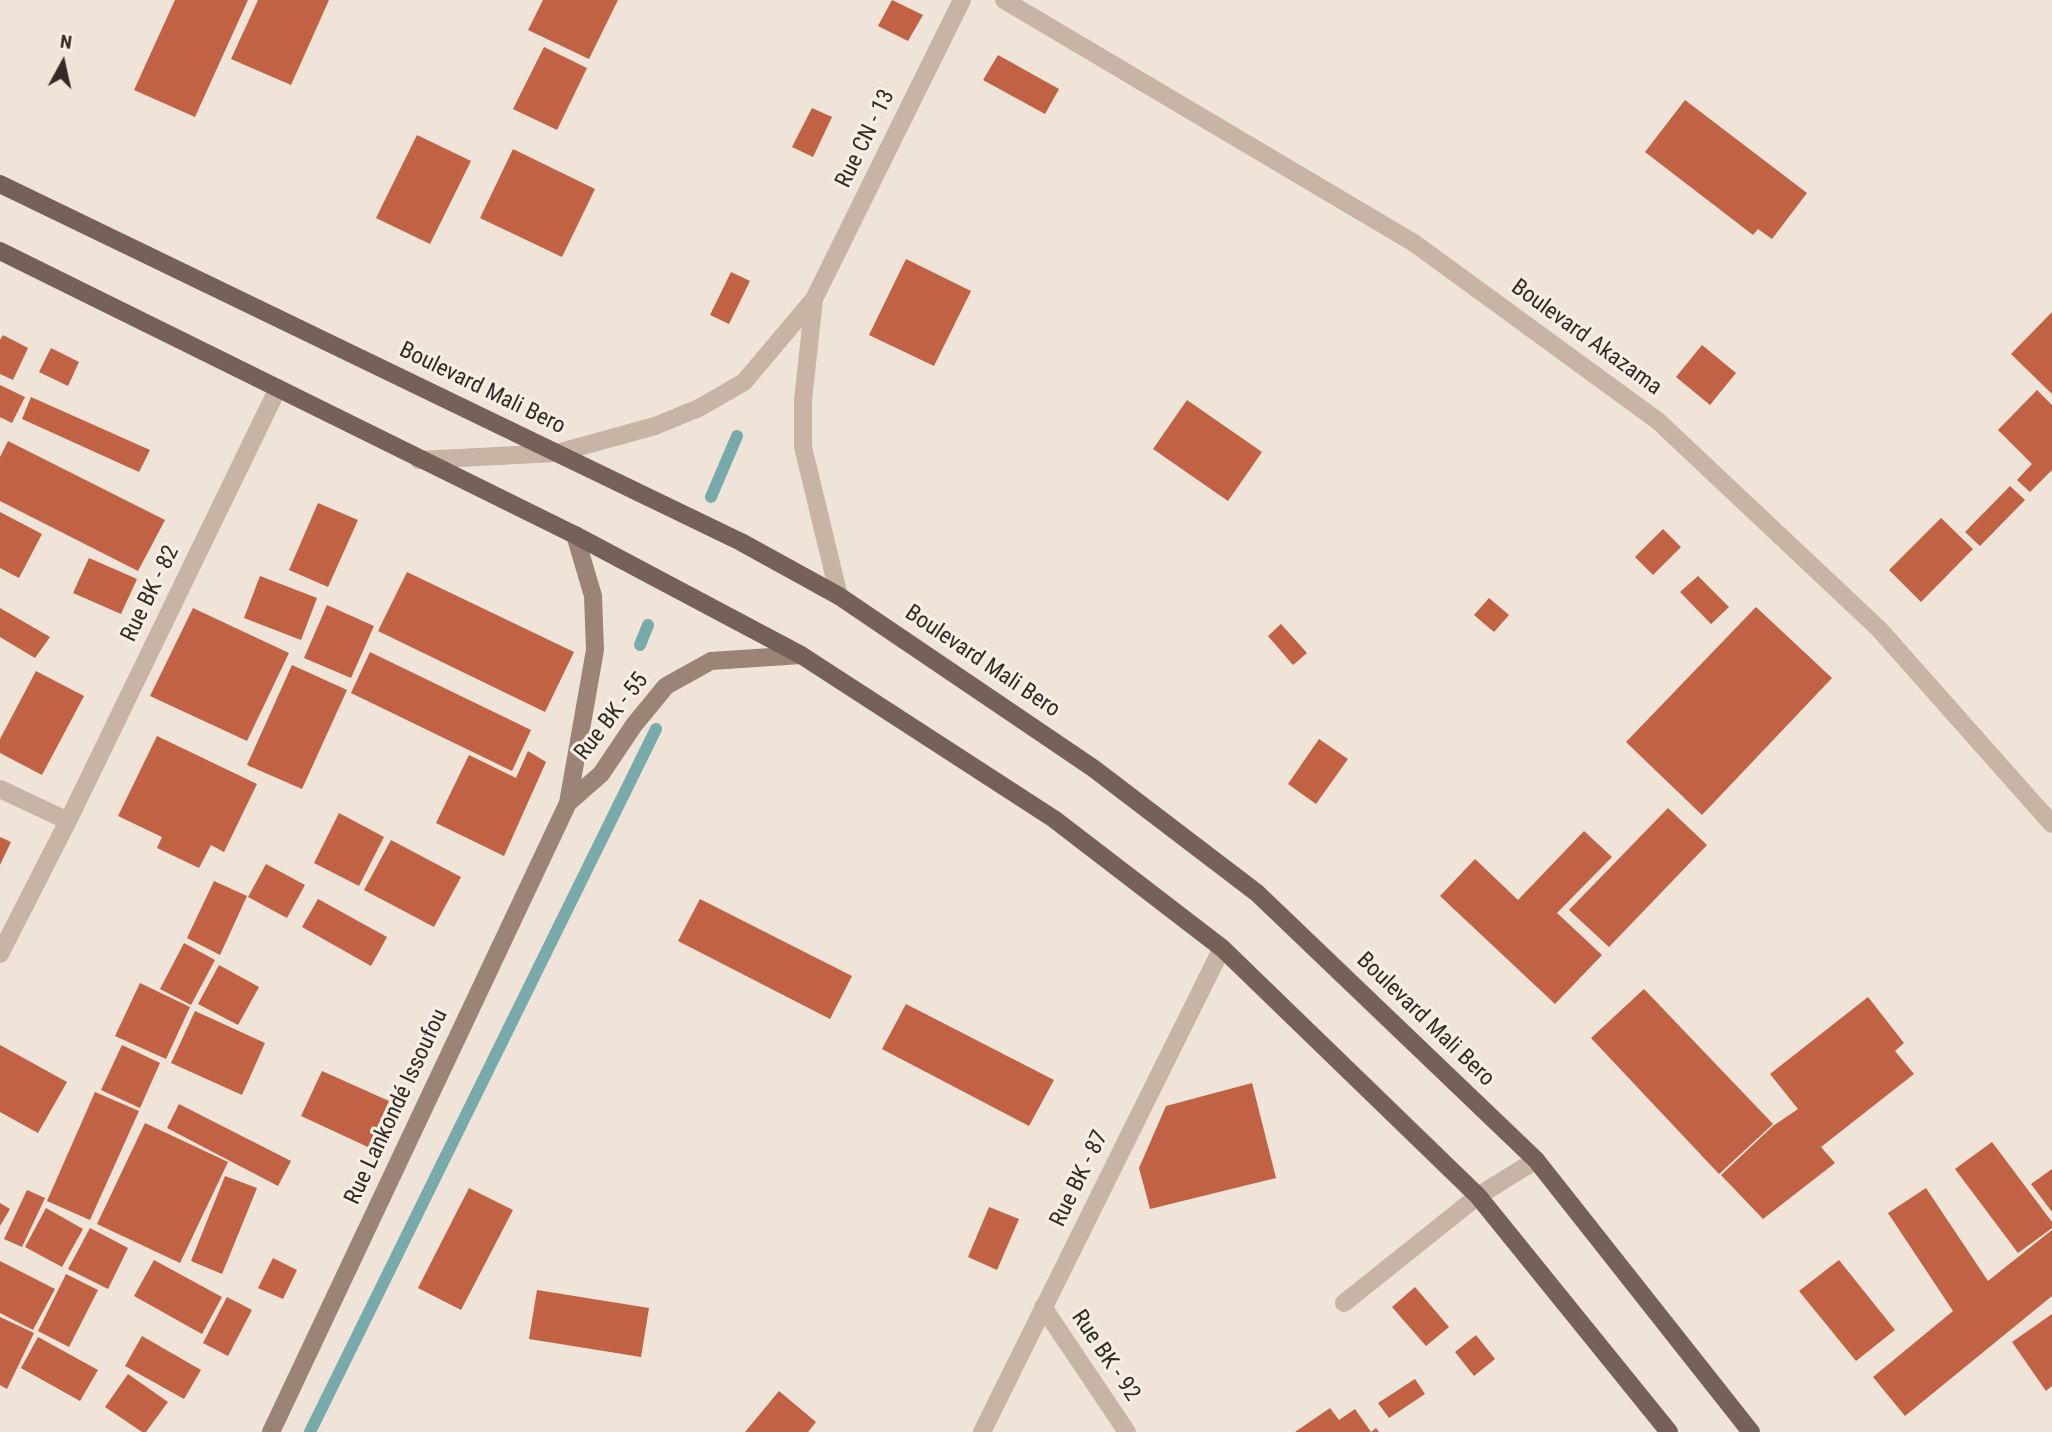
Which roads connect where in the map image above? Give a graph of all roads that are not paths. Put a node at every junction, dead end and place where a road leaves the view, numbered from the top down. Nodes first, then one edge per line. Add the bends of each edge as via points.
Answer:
1 (962, 0) edge
2 (1004, 0) edge
3 (0, 184) edge
4 (0, 251) edge
5 (814, 299) junction
6 (278, 388) junction
7 (557, 453) junction
8 (419, 460) junction
9 (575, 535) junction
10 (839, 596) junction
11 (802, 654) junction
12 (0, 789) edge
13 (568, 803) junction
14 (68, 821) junction
15 (2052, 824) edge
16 (1222, 948) junction
17 (0, 954) edge
18 (1536, 1160) junction
19 (1478, 1196) junction
20 (1344, 1303) dead end
21 (1043, 1307) junction
22 (271, 1432) edge
23 (982, 1432) edge
24 (1127, 1432) edge
25 (1669, 1432) edge
26 (1751, 1432) edge

1 - 5 street, Rue CN - 13
2 - 15 street, Boulevard Akazama via 1414,243 1658,421 1880,629
3 - 7 main road, Boulevard Mali Bero
4 - 6 main road
5 - 7 street, Rue CN - 13 via 744,382 655,426
5 - 10 street, Rue CN - 13 via 803,447
6 - 8 main road
6 - 14 street, Rue BK - 82
7 - 8 street, Rue CN - 13
7 - 10 main road, Boulevard Mali Bero via 741,542
8 - 9 main road
9 - 11 main road
9 - 13 street, Rue BK - 55 via 593,596 595,650
10 - 18 main road, Boulevard Mali Bero via 1093,768 1257,893
11 - 13 street, Rue BK - 55 via 711,661 666,686 601,774
11 - 16 main road via 1054,818
12 - 14 street
13 - 22 street, Rue Lankondé Issoufou
14 - 17 street, Rue BK - 82
16 - 19 main road
16 - 21 street, Rue BK - 87
18 - 19 street
18 - 26 main road, Boulevard Mali Bero
19 - 20 street
19 - 25 main road
21 - 23 street, Rue BK - 87
21 - 24 street, Rue BK - 92

